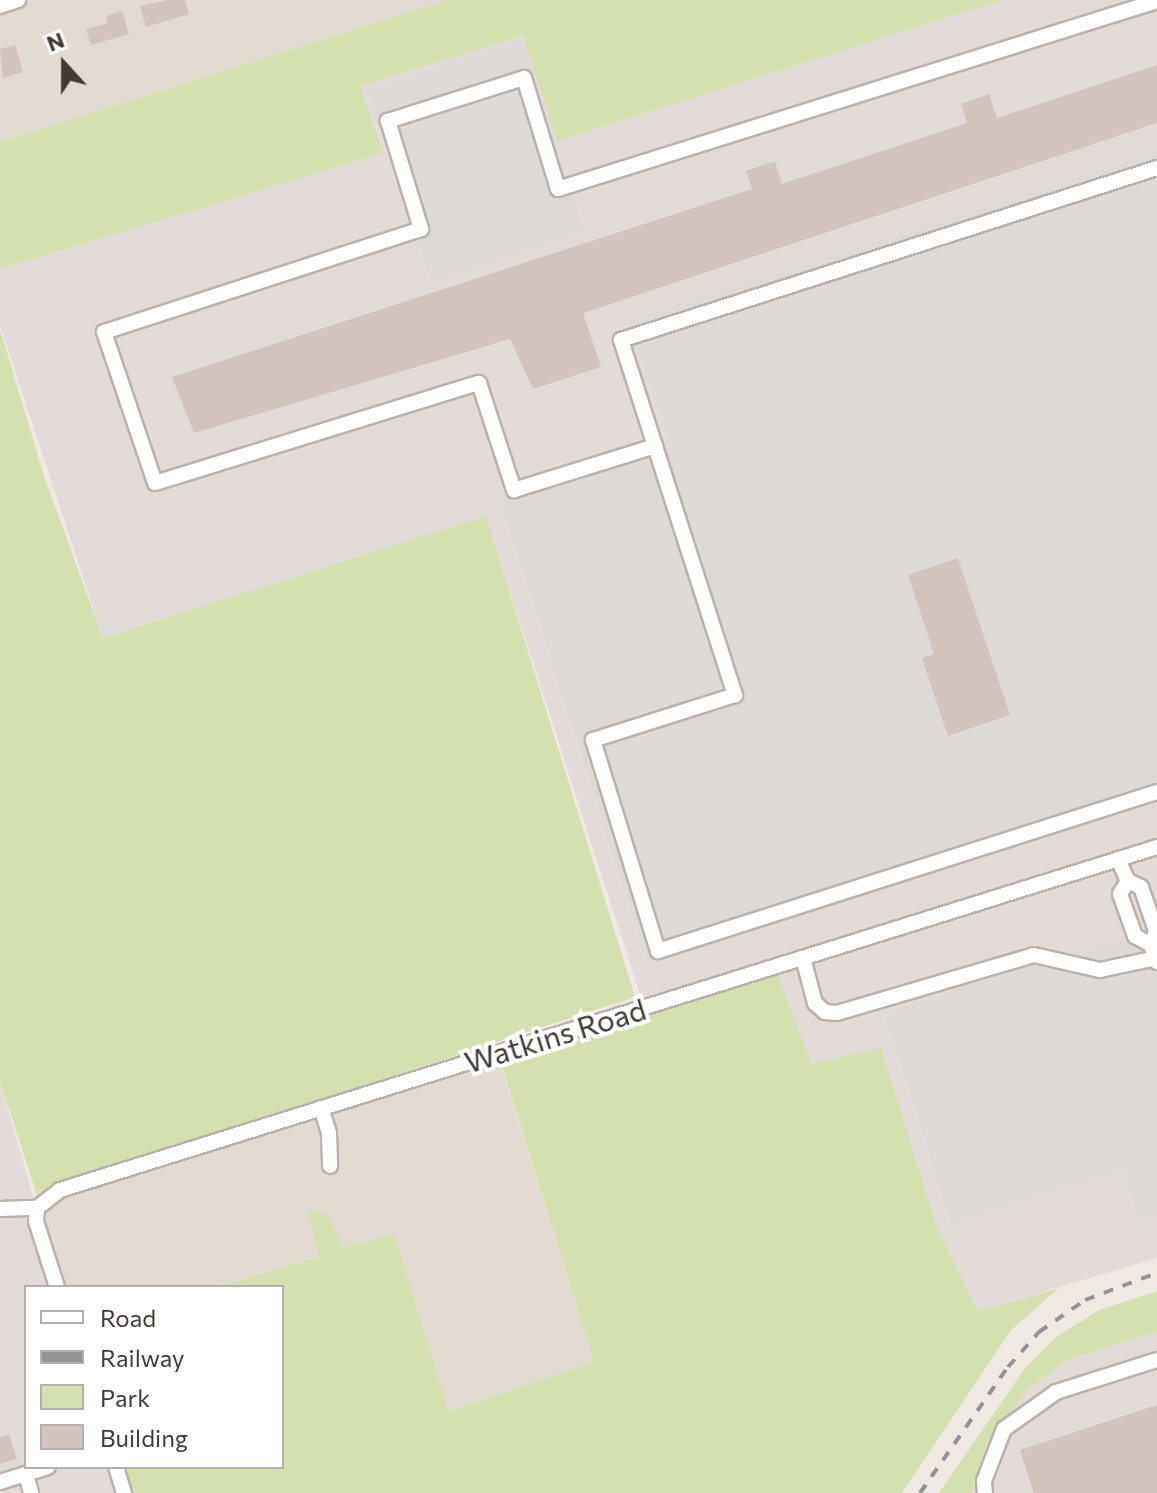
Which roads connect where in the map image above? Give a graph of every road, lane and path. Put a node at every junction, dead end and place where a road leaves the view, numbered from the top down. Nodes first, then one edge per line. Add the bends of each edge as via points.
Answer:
1 (18, 0) edge
2 (1157, 1) edge
3 (0, 6) edge
4 (1157, 168) edge
5 (655, 446) junction
6 (1157, 792) edge
7 (1157, 847) edge
8 (1118, 859) junction
9 (1128, 881) junction
10 (1155, 955) edge
11 (803, 958) junction
12 (321, 1108) junction
13 (330, 1166) dead end
14 (37, 1208) junction
15 (0, 1209) edge
16 (56, 1285) edge
17 (1157, 1360) edge
18 (42, 1469) edge
19 (117, 1469) edge
20 (26, 1475) junction
21 (0, 1482) edge
22 (31, 1493) edge
23 (124, 1493) edge
24 (985, 1493) edge

1 - 3 street
2 - 5 street via 558,189 524,78 388,121 421,229 104,332 155,483 479,383 514,490
4 - 5 street via 621,340
5 - 6 street via 735,695 593,740 658,951
7 - 8 street, Watkins Road
8 - 9 street
8 - 11 street, Watkins Road
9 - 10 street via 1141,887 1156,931
9 - 10 street via 1120,894 1135,936
10 - 11 street via 1100,970 1034,955 837,1013 825,1012 815,1003
11 - 12 street, Watkins Road
12 - 13 street via 329,1133
12 - 14 street, Watkins Road via 60,1190
14 - 15 street
14 - 16 street via 36,1221
17 - 24 street via 1056,1392 1004,1429 984,1481
18 - 20 street
19 - 23 street
20 - 21 street
20 - 22 street

